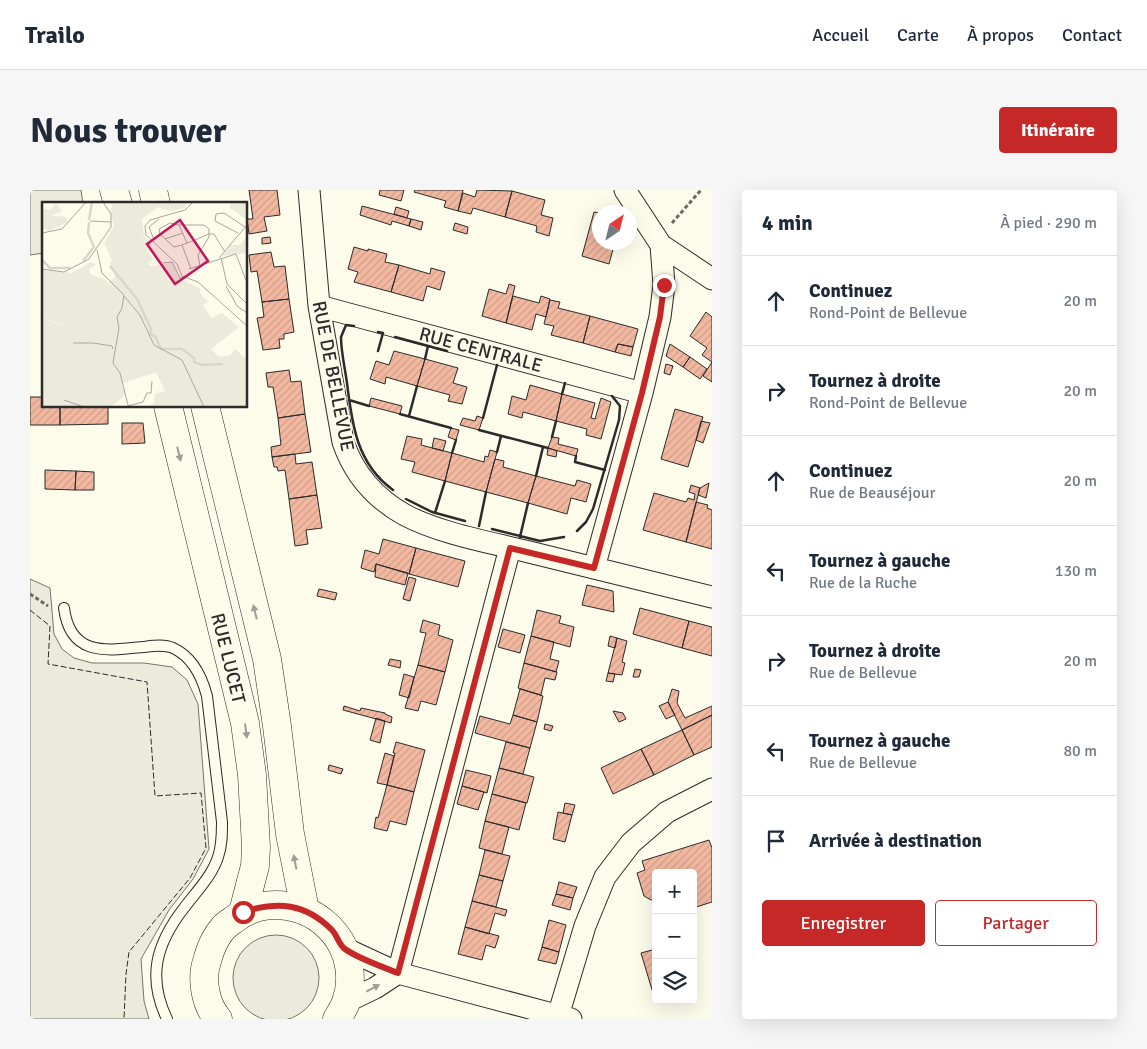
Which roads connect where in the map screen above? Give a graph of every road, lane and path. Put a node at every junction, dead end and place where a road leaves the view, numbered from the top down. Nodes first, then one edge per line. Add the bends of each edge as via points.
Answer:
1 (309, 190) edge
2 (625, 190) edge
3 (701, 190) edge
4 (659, 242) junction
5 (712, 279) edge
6 (319, 306) junction
7 (642, 393) junction
8 (168, 408) edge
9 (205, 408) edge
10 (510, 548) junction
11 (594, 568) junction
12 (712, 597) edge
13 (64, 608) dead end
14 (712, 789) edge
15 (305, 910) junction
16 (243, 912) junction
17 (344, 948) junction
18 (398, 973) junction
19 (342, 1010) edge
20 (565, 1017) edge
21 (167, 1019) edge
22 (218, 1019) edge

1 - 6 street, RUE DE BELLEVUE
2 - 4 street
3 - 4 path
4 - 5 street
4 - 7 street via 664,285
6 - 7 street, RUE CENTRALE
6 - 10 street, RUE DE BELLEVUE via 343,442 348,458 368,487 384,501 429,525
7 - 11 street
8 -> 16 main road, RUE LUCET via 244,723 252,775 255,866
15 -> 9 main road, RUE LUCET via 290,834 267,659
10 - 11 street, RUE DE BELLEVUE
10 - 18 street
11 - 12 street, RUE DE BELLEVUE
13 - 21 lane via 69,630 90,647 104,650 172,647 195,667 204,682 222,840 211,872 175,922 161,948 156,991
14 - 20 street via 667,812 631,843 605,877 586,926
15 - 16 main road via 284,905 263,906
15 - 17 main road via 321,919
16 - 22 main road via 224,926 211,946 204,969 206,993
17 - 18 street
17 - 19 main road via 350,984
19 -> 18 street
18 - 20 street

